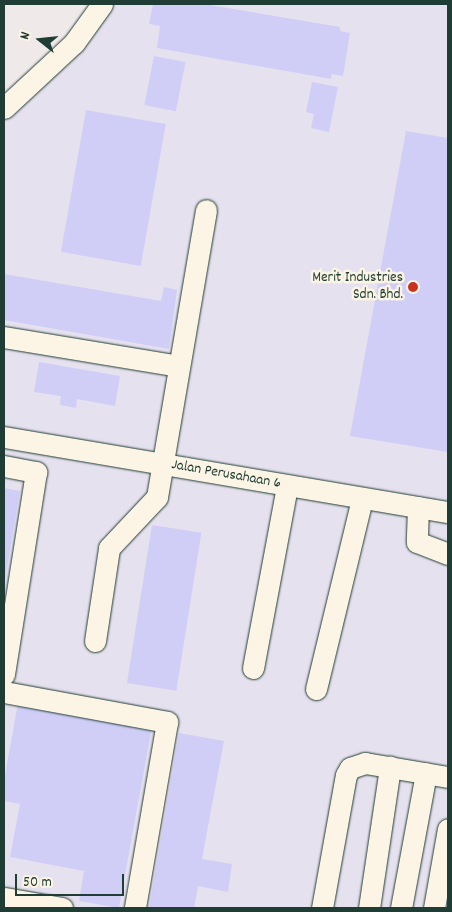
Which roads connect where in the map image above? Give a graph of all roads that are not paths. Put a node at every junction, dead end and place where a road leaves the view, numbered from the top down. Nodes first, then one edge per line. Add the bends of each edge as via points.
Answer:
1 (102, 4) edge
2 (4, 108) edge
3 (206, 210) dead end
4 (4, 337) edge
5 (179, 366) junction
6 (4, 437) edge
7 (162, 464) junction
8 (4, 466) edge
9 (287, 486) junction
10 (362, 499) junction
11 (418, 508) junction
12 (448, 512) edge
13 (448, 554) edge
14 (95, 641) dead end
15 (253, 668) dead end
16 (4, 674) edge
17 (316, 689) dead end
18 (4, 692) edge
19 (390, 767) junction
20 (426, 773) junction
21 (448, 777) edge
22 (448, 829) edge
23 (4, 898) edge
24 (62, 908) edge
25 (135, 908) edge
26 (322, 908) edge
27 (369, 908) edge
28 (401, 908) edge
29 (434, 908) edge

1 - 2 street via 74,43
3 - 5 street
4 - 5 street
5 - 7 street
6 - 7 street, Jalan Perusahaan 6
7 - 9 street, Jalan Perusahaan 6
7 - 14 street via 158,496 109,548
8 - 16 street via 36,472
9 - 10 street, Jalan Perusahaan 6
9 - 15 street
10 - 11 street, Jalan Perusahaan 6
10 - 17 street
11 - 12 street, Jalan Perusahaan 6
11 - 13 street via 417,542
18 - 25 street via 167,722
19 - 20 street
19 - 26 street via 357,764 346,775
19 - 27 street
20 - 21 street
20 - 28 street
22 - 29 street
23 - 24 street

